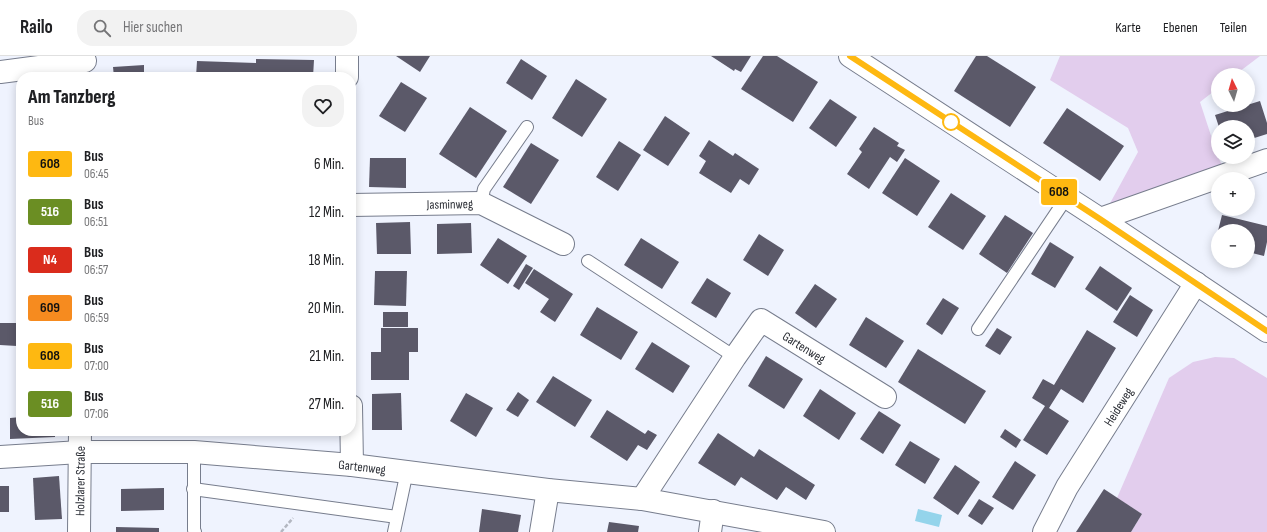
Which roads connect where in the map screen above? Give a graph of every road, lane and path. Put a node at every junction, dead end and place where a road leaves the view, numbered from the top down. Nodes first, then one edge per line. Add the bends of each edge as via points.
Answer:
1 (347, 56) edge
2 (850, 56) edge
3 (85, 65) edge
4 (0, 72) edge
5 (347, 72) edge
6 (527, 127) dead end
7 (1267, 160) edge
8 (1066, 197) junction
9 (481, 203) junction
10 (356, 205) edge
11 (1100, 219) junction
12 (563, 244) dead end
13 (588, 261) dead end
14 (1196, 283) junction
15 (978, 329) dead end
16 (1267, 331) edge
17 (735, 357) junction
18 (884, 397) dead end
19 (352, 436) edge
20 (80, 441) edge
21 (194, 452) junction
22 (0, 457) edge
23 (352, 465) junction
24 (407, 471) junction
25 (193, 489) junction
26 (548, 490) junction
27 (642, 499) junction
28 (397, 517) junction
29 (711, 522) edge
30 (79, 532) edge
31 (195, 532) edge
32 (394, 532) edge
33 (541, 532) edge
34 (824, 532) edge
35 (1044, 532) edge

1 - 5 street
2 - 8 street
3 - 4 street
6 - 9 lane via 484,189
7 - 11 street
8 - 11 street
8 - 15 lane
9 - 10 street, Jasminweg
9 - 12 street, Jasminweg
11 - 14 street
13 - 17 lane
14 - 16 street
14 - 35 street, Heideweg via 1067,488
17 - 18 street, Gartenweg via 762,320
17 - 27 street, Gartenweg
19 - 23 street
20 - 21 street, Gartenweg
20 - 22 street, Gartenweg
20 - 30 street, Holzlarer Straße
21 - 23 street, Gartenweg
21 - 25 lane
23 - 24 street, Gartenweg
24 - 26 street, Gartenweg
24 - 28 lane
25 - 28 lane
25 - 31 lane
26 - 27 street, Gartenweg
26 - 33 street
27 - 29 street, Gartenweg
28 - 32 lane
29 - 34 street, Gartenweg

